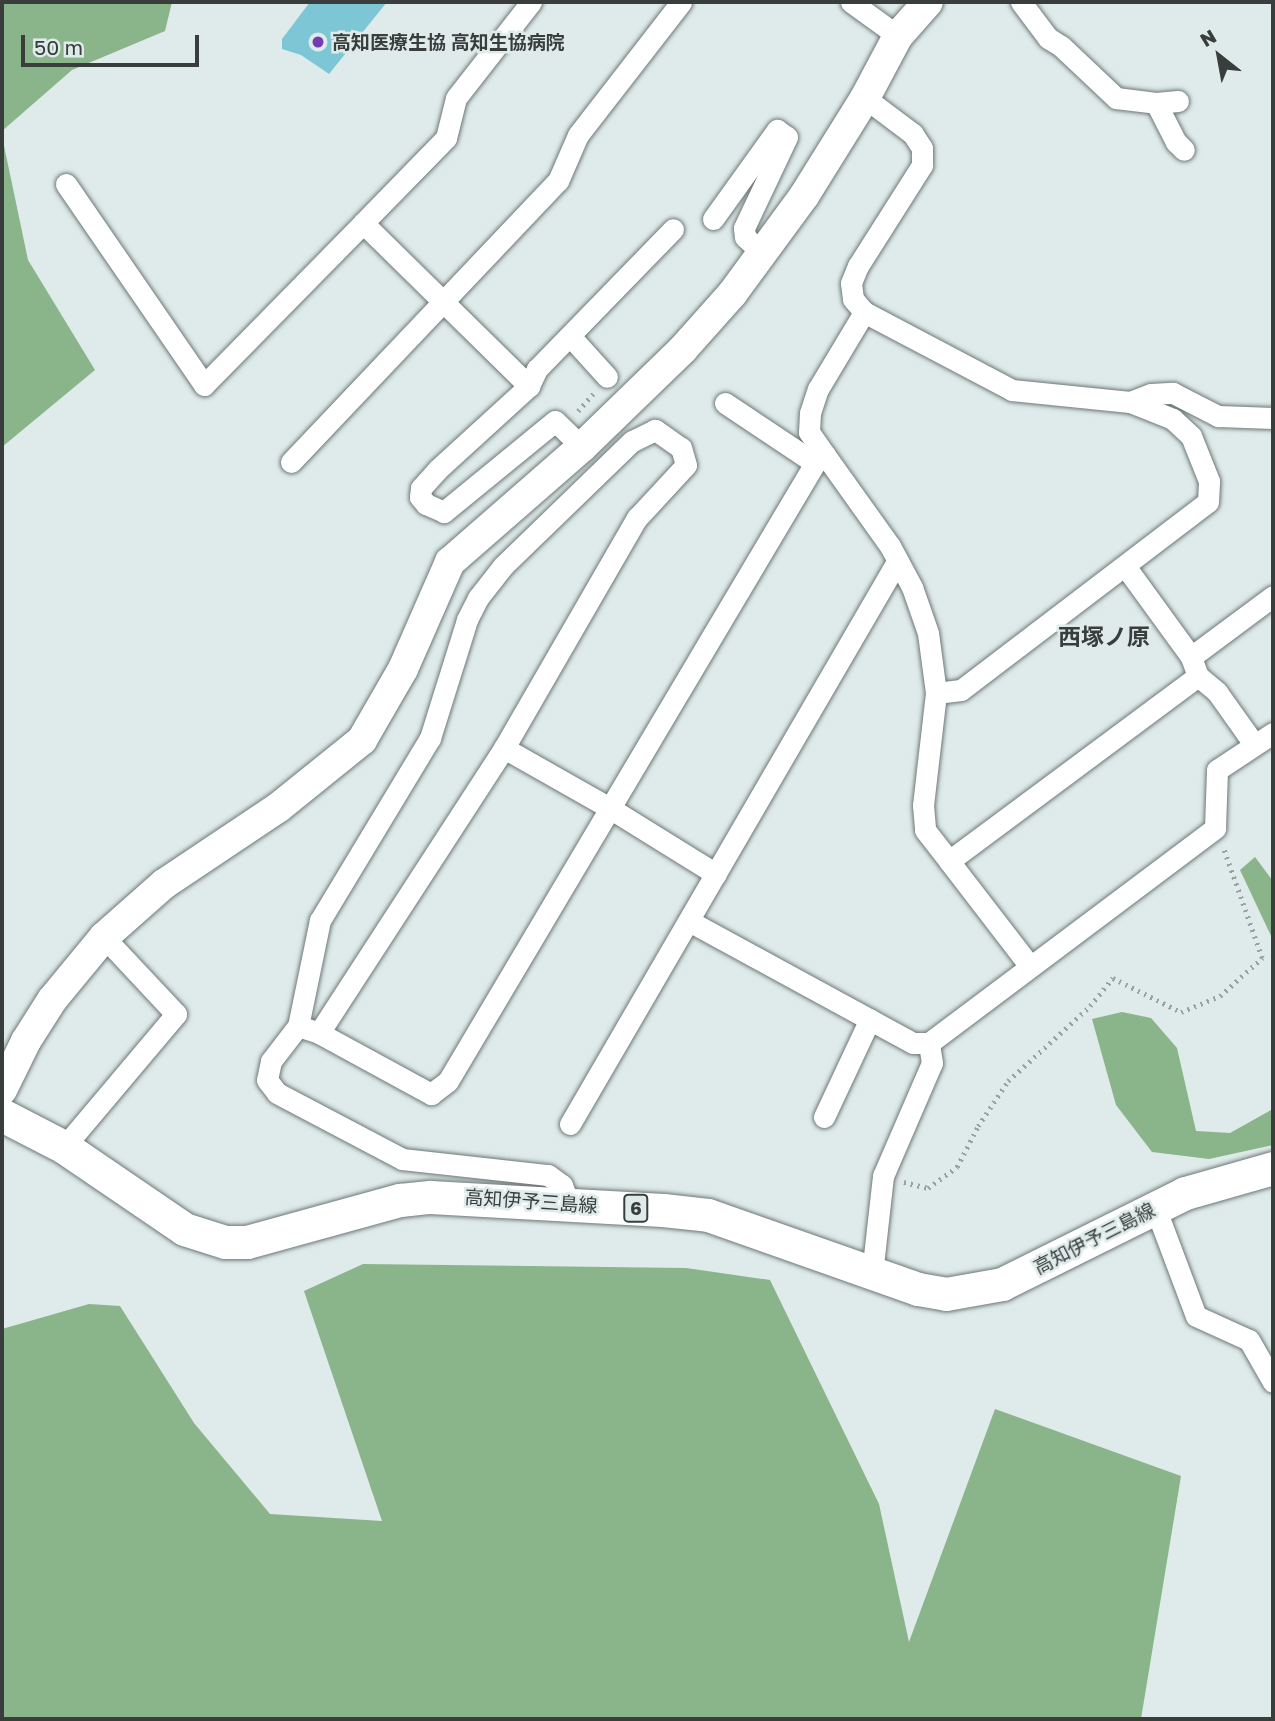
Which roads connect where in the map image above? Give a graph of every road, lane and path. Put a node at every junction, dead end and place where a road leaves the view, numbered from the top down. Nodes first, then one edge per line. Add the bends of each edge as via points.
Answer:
1 (531, 2) edge
2 (681, 2) edge
3 (851, 2) edge
4 (928, 2) edge
5 (1021, 2) edge
6 (898, 36) junction
7 (865, 98) junction
8 (1178, 101) dead end
9 (1156, 103) junction
10 (1184, 150) dead end
11 (66, 184) dead end
12 (713, 219) dead end
13 (363, 223) junction
14 (673, 229) dead end
15 (762, 253) junction
16 (444, 301) junction
17 (864, 312) junction
18 (570, 335) junction
19 (607, 377) dead end
20 (529, 386) junction
21 (1130, 402) junction
22 (725, 403) dead end
23 (1273, 418) edge
24 (582, 447) junction
25 (820, 459) junction
26 (290, 462) dead end
27 (898, 560) junction
28 (1125, 566) junction
29 (1273, 596) edge
30 (1194, 666) junction
31 (936, 693) junction
32 (1273, 733) edge
33 (1254, 744) junction
34 (504, 748) junction
35 (608, 807) junction
36 (1215, 828) junction
37 (949, 861) junction
38 (716, 874) junction
39 (689, 920) junction
40 (104, 937) junction
41 (1029, 965) junction
42 (870, 1019) junction
43 (298, 1026) junction
44 (319, 1033) junction
45 (929, 1043) junction
46 (2, 1090) edge
47 (2, 1115) edge
48 (824, 1117) dead end
49 (570, 1125) dead end
50 (64, 1147) junction
51 (1273, 1168) edge
52 (883, 1176) junction
53 (569, 1204) junction
54 (1155, 1207) junction
55 (872, 1274) junction
56 (1273, 1382) edge

1 - 13 street via 456,98 446,138
2 - 16 street via 578,135 558,181
3 - 6 street
4 - 6 street
5 - 9 street via 1048,38 1116,98
6 - 7 street
7 - 15 street
7 - 17 street via 913,134 922,148 922,165 851,283 853,299
8 - 9 street
9 - 10 street
11 - 13 street via 204,385
12 - 15 street via 777,130 787,137 744,228 745,237
13 - 16 street
14 - 18 street
15 - 24 street via 682,349
16 - 20 street
16 - 26 street
17 - 21 street via 1012,390
17 - 25 street via 818,389 810,413 809,432
18 - 19 street
18 - 20 street via 537,369
20 - 24 street via 421,488 420,497 426,504 444,512 555,421
21 - 23 street via 1151,394 1173,393 1217,416
21 - 28 street via 1173,419 1191,436 1209,481 1208,502
22 - 25 street
24 - 40 street via 450,562 403,669 362,740 279,807 164,884
25 - 27 street
25 - 35 street
27 - 31 street via 928,633
27 - 38 street
28 - 30 street
28 - 31 street via 961,690
29 - 30 street
30 - 33 street
30 - 37 street
31 - 37 street via 923,805 925,830
32 - 33 street
33 - 36 street via 1217,770
34 - 35 street
34 - 43 street via 637,518 686,465 681,448 655,430 632,441 503,566 478,598 430,738 320,920
34 - 44 street
35 - 38 street
35 - 44 street via 448,1081 431,1094
36 - 41 street
36 - 52 path via 1262,958 1220,996 1181,1012 1113,978 1090,1006 1007,1081 957,1167 928,1188
37 - 41 street
38 - 39 street
39 - 42 street
39 - 49 street
40 - 46 street via 52,1000
40 - 50 street via 176,1014
41 - 45 street
42 - 45 street via 913,1043
42 - 48 street
43 - 44 street
43 - 53 street via 271,1061 267,1080 276,1093 401,1159 548,1175 562,1185
45 - 52 street via 932,1063
47 - 50 main road, 高知伊予三島線 / 6
50 - 53 main road, 高知伊予三島線 / 6 via 184,1229 225,1242 247,1242 400,1200 430,1197
51 - 54 main road, 高知伊予三島線 / 6 via 1185,1193
52 - 55 street
53 - 55 main road, 高知伊予三島線 / 6 via 708,1215
54 - 55 main road, 高知伊予三島線 / 6 via 1033,1270 973,1291 947,1294
54 - 56 street via 1196,1316 1249,1340

